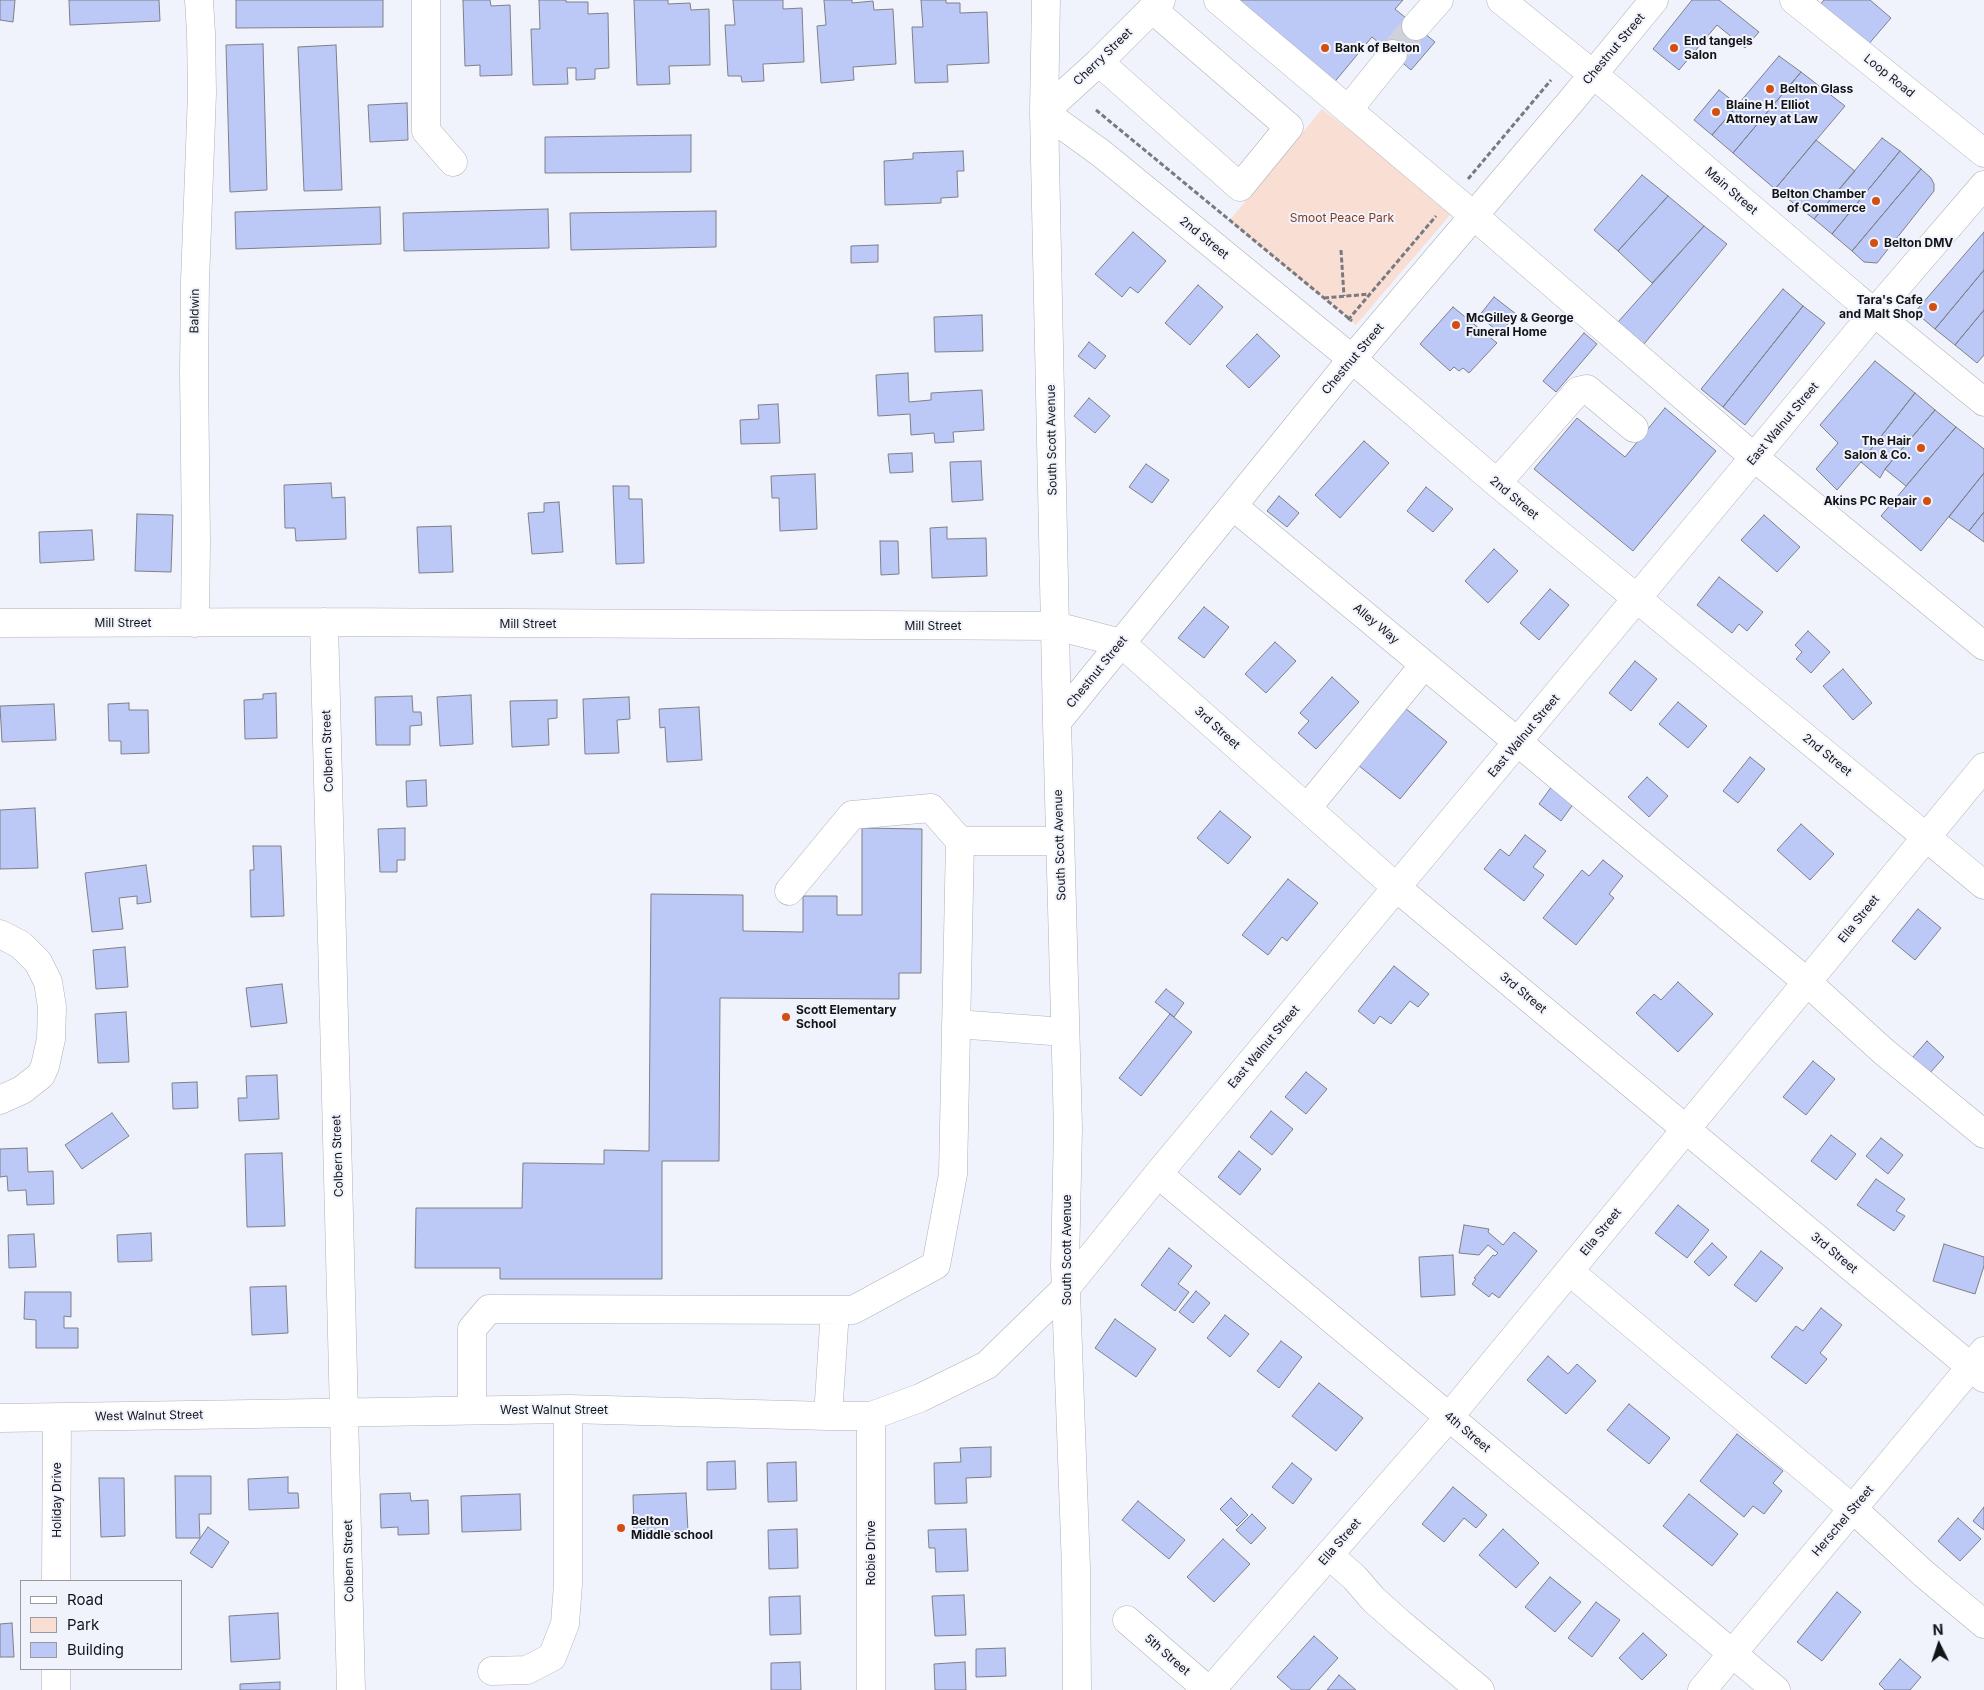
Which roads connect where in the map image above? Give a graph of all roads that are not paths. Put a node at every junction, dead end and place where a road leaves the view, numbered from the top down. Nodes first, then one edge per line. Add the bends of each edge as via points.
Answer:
1 (198, 0) edge
2 (426, 0) edge
3 (1046, 0) edge
4 (1218, 0) edge
5 (1438, 0) edge
6 (1501, 0) edge
7 (1654, 0) edge
8 (1794, 0) edge
9 (1156, 4) edge
10 (1416, 26) tunnel mouth
11 (1393, 54) tunnel mouth
12 (1099, 62) junction
13 (1593, 74) junction
14 (1348, 110) junction
15 (1044, 112) junction
16 (1984, 153) edge
17 (453, 162) dead end
18 (1984, 185) edge
19 (1474, 216) junction
20 (1874, 313) junction
21 (1352, 359) junction
22 (1984, 402) edge
23 (1634, 428) dead end
24 (1755, 458) junction
25 (1496, 483) junction
26 (1233, 506) junction
27 (1637, 600) junction
28 (324, 622) junction
29 (0, 623) edge
30 (196, 623) junction
31 (1056, 626) junction
32 (1121, 643) junction
33 (1984, 646) edge
34 (1424, 665) junction
35 (1056, 722) junction
36 (1518, 742) junction
37 (1984, 767) edge
38 (1307, 808) junction
39 (1927, 837) junction
40 (960, 841) junction
41 (1060, 841) junction
42 (1984, 885) edge
43 (1397, 888) junction
44 (789, 891) dead end
45 (0, 934) edge
46 (1807, 982) junction
47 (956, 1024) junction
48 (1065, 1032) junction
49 (0, 1100) edge
50 (1686, 1129) junction
51 (1984, 1134) edge
52 (1158, 1174) junction
53 (1569, 1271) junction
54 (1066, 1288) junction
55 (835, 1310) junction
56 (1980, 1366) edge
57 (472, 1409) junction
58 (568, 1409) junction
59 (345, 1412) junction
60 (828, 1416) junction
61 (871, 1416) junction
62 (1449, 1417) junction
63 (0, 1418) edge
64 (57, 1418) junction
65 (1853, 1510) junction
66 (1329, 1555) junction
67 (56, 1580) edge
68 (1127, 1620) dead end
69 (1984, 1624) edge
70 (1733, 1654) junction
71 (56, 1670) edge
72 (492, 1671) dead end
73 (56, 1690) edge
74 (351, 1690) edge
75 (871, 1690) edge
76 (1077, 1690) edge
77 (1209, 1690) edge
78 (1480, 1690) edge
79 (1702, 1690) edge
80 (1776, 1690) edge

1 - 30 street, Baldwin via 202,93 195,308
2 - 17 street via 426,131
3 - 15 street, South Scott Avenue
4 - 14 street
5 - 10 street
6 - 13 street, Main Street
7 - 13 street, Chestnut Street
8 - 16 street, Loop Road
9 - 12 street, Cherry Street
9 - 12 street via 1289,127 1240,187
11 - 14 street
12 - 15 street, Cherry Street
13 - 19 street, Chestnut Street
13 - 20 street, Main Street
14 - 19 street
15 - 21 street, 2nd Street via 1102,154
15 - 31 street, South Scott Avenue
18 - 20 street, East Walnut Street
19 - 21 street, Chestnut Street
19 - 24 street
20 - 22 street, Main Street
20 - 24 street, East Walnut Street
21 - 25 street, 2nd Street
21 - 26 street, Chestnut Street
23 - 25 street via 1588,389 1578,391
24 - 27 street, East Walnut Street
24 - 33 street
25 - 27 street, 2nd Street
26 - 32 street, Chestnut Street
26 - 34 street, Alley Way
27 - 36 street, East Walnut Street
27 - 39 street, 2nd Street
28 - 30 street, Mill Street
28 - 31 street, Mill Street
28 - 59 street, Colbern Street
29 - 30 street, Mill Street
31 - 32 street, 3rd Street
31 - 35 street, South Scott Avenue
32 - 35 street, Chestnut Street
32 - 38 street, 3rd Street
34 - 36 street, Alley Way
34 - 38 street
35 - 41 street, South Scott Avenue
36 - 43 street, East Walnut Street
36 - 46 street, Alley Way
37 - 39 street, Ella Street
38 - 43 street, 3rd Street
39 - 42 street, 2nd Street
39 - 46 street, Ella Street
40 - 41 street
40 - 44 street via 932,808 852,815
40 - 47 street
41 - 48 street, South Scott Avenue
43 - 50 street, 3rd Street
43 - 52 street, East Walnut Street
45 - 49 street via 21,945 38,962 48,982 52,1007 51,1038 40,1075 22,1090
46 - 50 street, Ella Street
46 - 51 street, Alley Way via 1883,1052
47 - 48 street
47 - 55 street via 954,1174 936,1265 853,1310
48 - 54 street, South Scott Avenue via 1068,1128
50 - 53 street, Ella Street
50 - 56 street, 3rd Street
52 - 54 street, East Walnut Street
52 - 62 street, 4th Street
53 - 62 street, Ella Street
53 - 65 street
54 - 61 street, West Walnut Street via 987,1365 920,1398
54 - 76 street, South Scott Avenue via 1076,1558
55 - 57 street via 489,1309 472,1329
55 - 60 street
56 - 65 street, Herschel Street
57 - 58 street, West Walnut Street
57 - 59 street, West Walnut Street
58 - 60 street, West Walnut Street
58 - 72 street via 566,1624 552,1657 527,1670
59 - 64 street, West Walnut Street
59 - 74 street, Colbern Street
60 - 61 street, West Walnut Street
61 - 75 street, Robie Drive
62 - 66 street, Ella Street
62 - 70 street, 4th Street
63 - 64 street, West Walnut Street
64 - 67 street, Holiday Drive
65 - 69 street
65 - 70 street, Herschel Street
66 - 77 street, Ella Street
66 - 78 street via 1394,1618
68 - 77 street, 5th Street
70 - 79 street, Herschel Street
70 - 80 street, 4th Street
71 - 73 street

